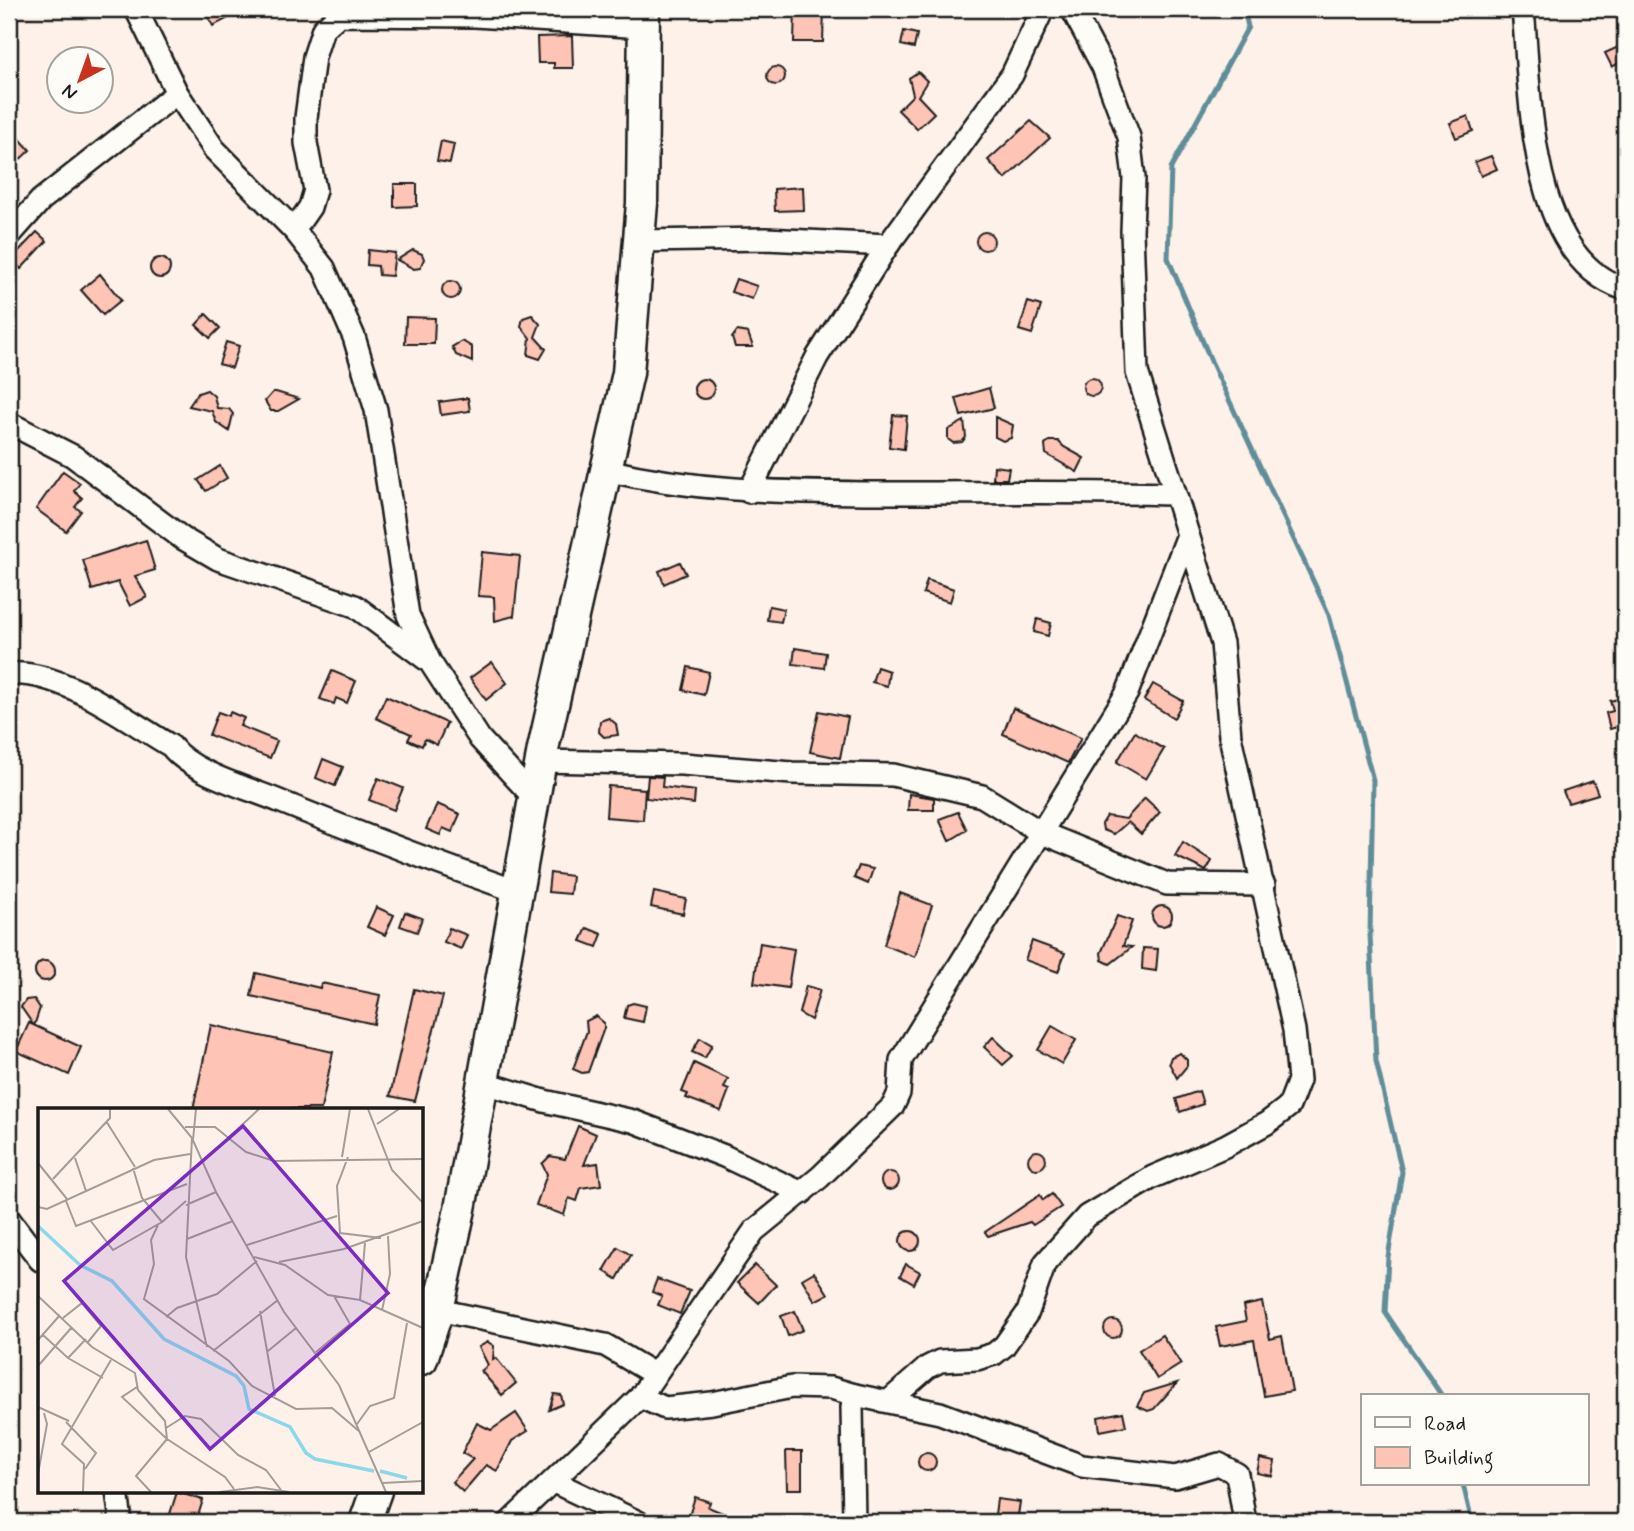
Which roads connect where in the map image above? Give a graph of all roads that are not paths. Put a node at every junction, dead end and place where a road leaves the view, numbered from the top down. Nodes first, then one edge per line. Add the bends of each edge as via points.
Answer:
1 (136, 9) edge
2 (1043, 9) edge
3 (1072, 9) edge
4 (1523, 9) edge
5 (644, 18) edge
6 (177, 93) junction
7 (294, 230) junction
8 (9, 236) edge
9 (639, 241) junction
10 (888, 245) junction
11 (1625, 289) edge
12 (9, 422) edge
13 (606, 470) junction
14 (749, 492) junction
15 (1174, 494) junction
16 (1188, 535) junction
17 (430, 662) junction
18 (9, 674) edge
19 (541, 761) junction
20 (534, 799) junction
21 (1042, 833) junction
22 (1264, 885) junction
23 (519, 892) junction
24 (482, 1082) junction
25 (802, 1193) junction
26 (9, 1219) edge
27 (38, 1257) edge
28 (438, 1310) junction
29 (424, 1353) edge
30 (654, 1374) junction
31 (855, 1395) junction
32 (640, 1397) junction
33 (889, 1401) junction
34 (554, 1482) junction
35 (117, 1492) edge
36 (376, 1492) edge
37 (121, 1522) edge
38 (365, 1522) edge
39 (510, 1522) edge
40 (638, 1522) edge
41 (854, 1522) edge
42 (1245, 1522) edge

1 - 6 street
2 - 10 street via 1012,75
3 - 15 street via 1103,67 1129,137 1134,178 1137,372
4 - 11 street via 1535,139 1547,195 1564,240 1592,272
5 - 7 street via 339,15 323,29 314,57 306,143 315,190
5 - 9 street
6 - 7 street via 227,164
6 - 8 street via 41,200
7 - 17 street via 324,268 354,337 376,410 408,615
9 - 10 street via 766,239
9 - 13 street via 628,373
10 - 14 street via 817,356
12 - 17 street via 74,456 182,538 218,559 355,606
13 - 14 street via 662,483
13 - 19 street
14 - 15 street
15 - 16 street
16 - 21 street via 1127,693
16 - 22 street via 1222,643 1230,736
17 - 20 street via 480,739
18 - 23 street via 26,673 67,686 171,746 184,760 223,778
19 - 20 street
19 - 21 street via 893,775 982,796
20 - 23 street
21 - 22 street via 1167,884
21 - 25 street via 901,1060 899,1093 893,1106
22 - 33 street via 1294,1030 1298,1080 1289,1106 1225,1146 1153,1177 1087,1216 1045,1263 1028,1312 1004,1346 977,1359 940,1361
23 - 24 street
24 - 25 street via 633,1121
24 - 28 street
25 - 30 street via 754,1231
26 - 27 street
28 - 29 street
28 - 30 street via 605,1345
30 - 32 street
31 - 32 street via 831,1388 792,1387 665,1408
31 - 33 street
31 - 41 street
32 - 34 street
33 - 42 street via 940,1413 1082,1466 1175,1477 1219,1464 1237,1475
34 - 39 street
34 - 40 street
35 - 37 street
36 - 38 street

